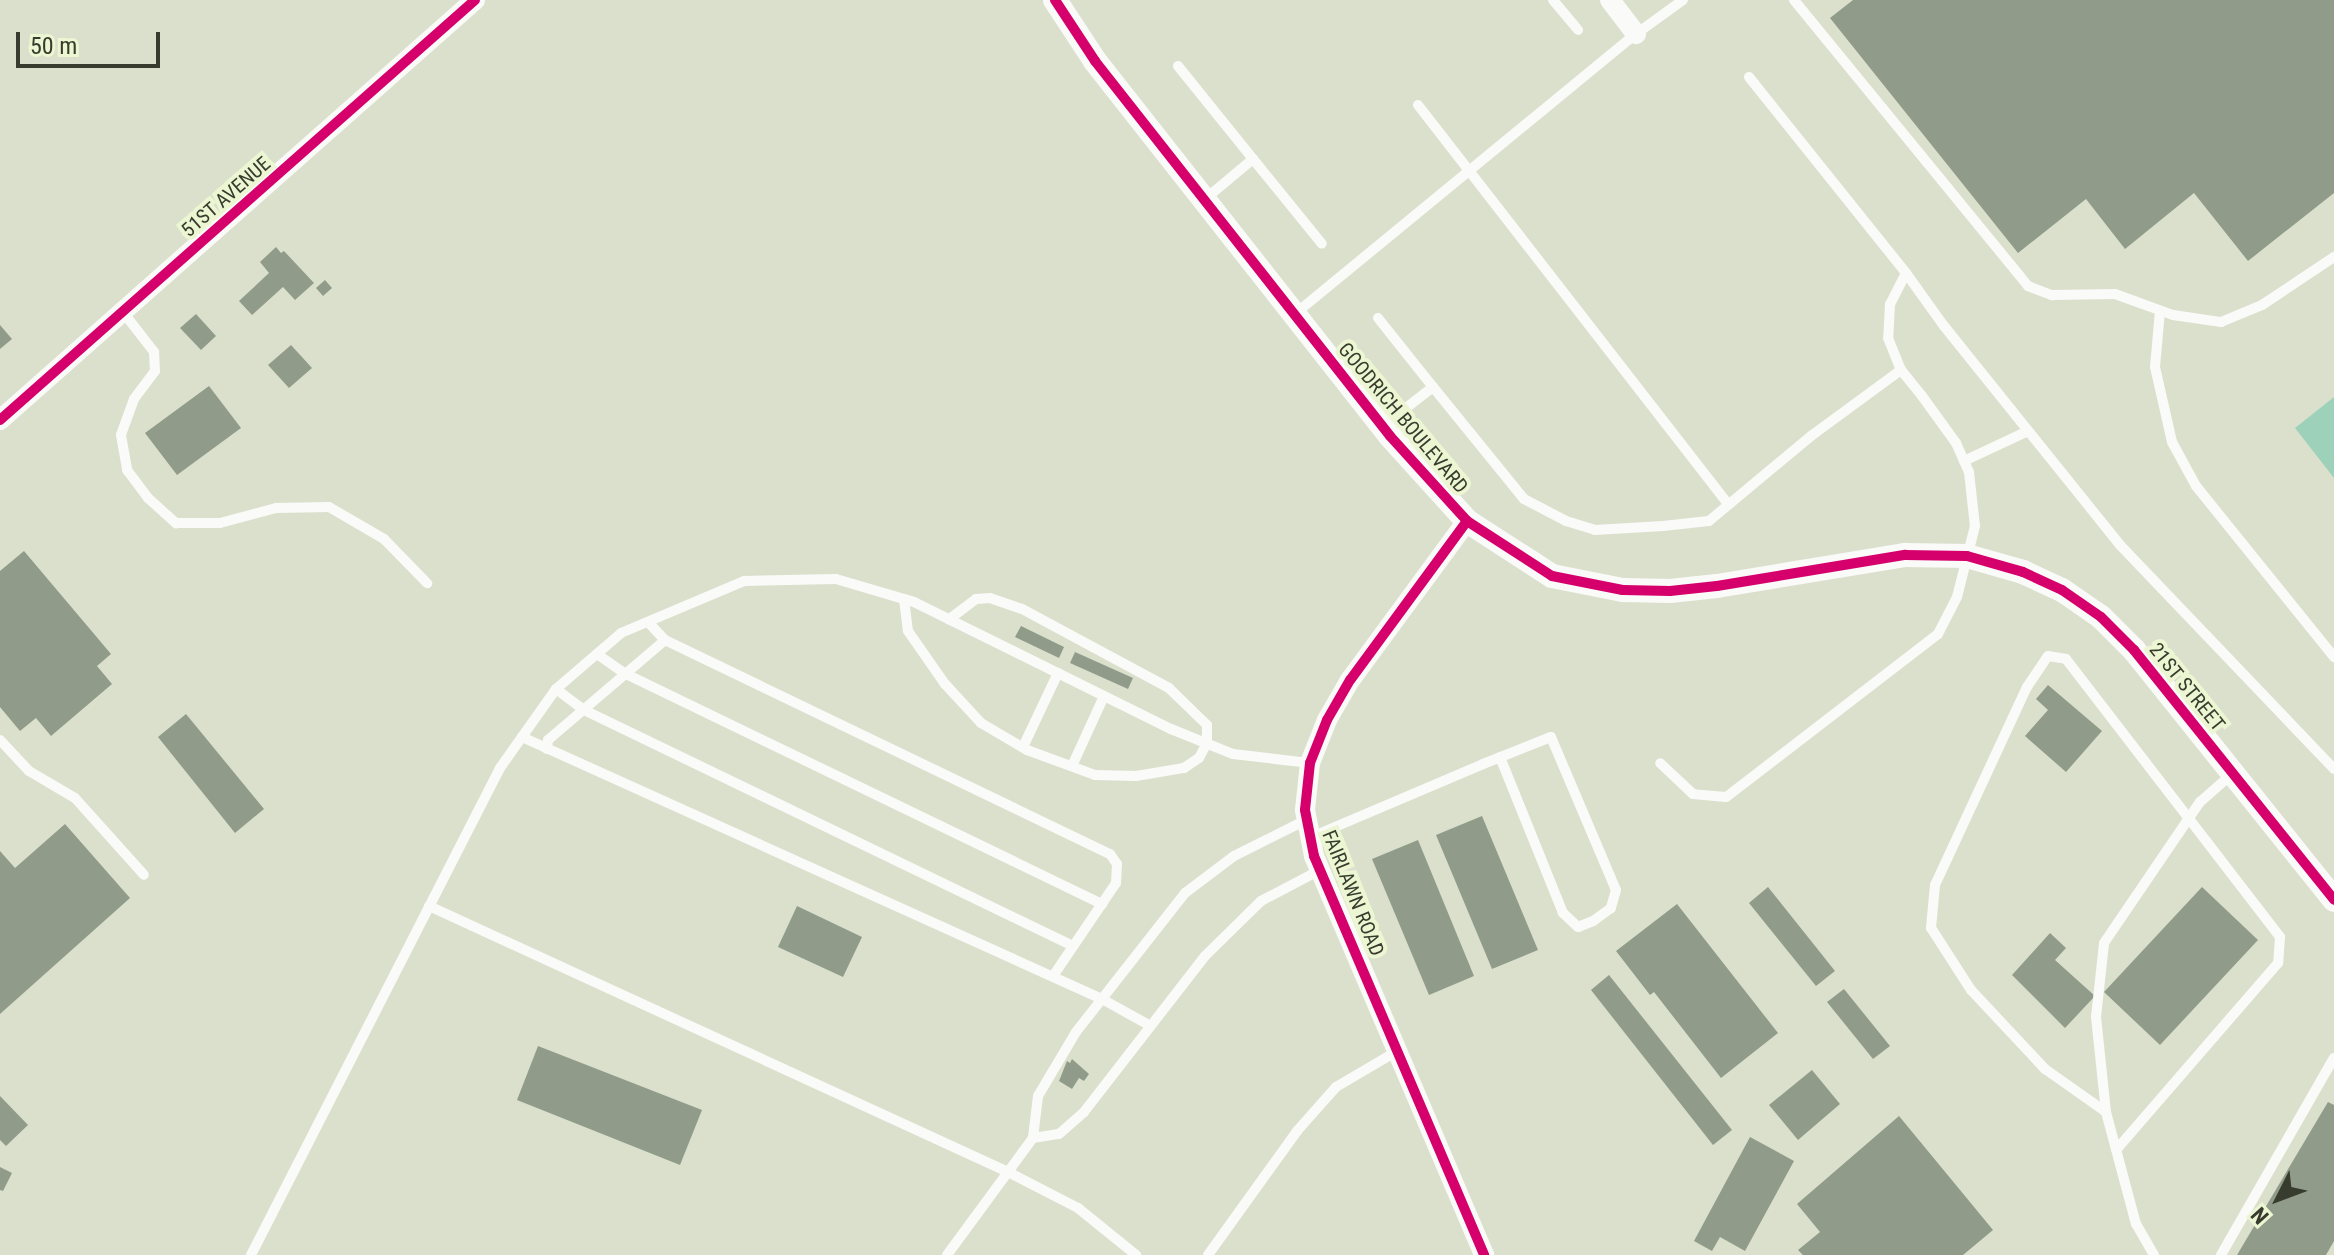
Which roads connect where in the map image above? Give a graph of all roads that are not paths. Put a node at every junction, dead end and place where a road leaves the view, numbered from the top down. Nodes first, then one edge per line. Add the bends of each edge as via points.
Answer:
1 (475, 0) edge
2 (1055, 0) edge
3 (1553, 0) edge
4 (1610, 0) edge
5 (1683, 0) edge
6 (1794, 0) edge
7 (1578, 30) dead end
8 (1636, 34) junction
9 (1178, 66) dead end
10 (1749, 77) dead end
11 (1418, 105) dead end
12 (1253, 159) junction
13 (1469, 171) junction
14 (1204, 200) junction
15 (1322, 244) dead end
16 (2334, 257) edge
17 (1906, 273) junction
18 (2160, 311) junction
19 (123, 312) junction
20 (1294, 314) junction
21 (1378, 318) dead end
22 (1901, 370) junction
23 (1433, 387) junction
24 (0, 420) edge
25 (1382, 426) junction
26 (2028, 431) junction
27 (1964, 461) junction
28 (1728, 504) junction
29 (1467, 521) junction
30 (1967, 556) junction
31 (427, 583) dead end
32 (904, 599) junction
33 (949, 619) junction
34 (648, 622) junction
35 (665, 640) junction
36 (597, 654) junction
37 (2334, 657) edge
38 (1058, 673) junction
39 (626, 674) junction
40 (556, 689) junction
41 (1104, 696) junction
42 (584, 710) junction
43 (522, 737) junction
44 (0, 740) edge
45 (1207, 743) junction
46 (1023, 747) junction
47 (547, 749) junction
48 (1500, 757) junction
49 (1310, 763) junction
50 (1660, 763) dead end
51 (1072, 766) junction
52 (2334, 769) edge
53 (2233, 773) junction
54 (2189, 818) junction
55 (1308, 829) junction
56 (1320, 870) junction
57 (144, 875) dead end
58 (2332, 892) edge
59 (1102, 904) junction
60 (429, 906) junction
61 (1073, 946) junction
62 (1053, 976) junction
63 (1102, 999) junction
64 (1149, 1025) junction
65 (1399, 1050) junction
66 (2334, 1058) edge
67 (2106, 1112) junction
68 (1033, 1138) junction
69 (2116, 1150) junction
70 (1008, 1172) junction
71 (251, 1255) edge
72 (947, 1255) edge
73 (1136, 1255) edge
74 (1208, 1255) edge
75 (1484, 1255) edge
76 (2154, 1255) edge
77 (2221, 1255) edge

1 - 19 street, 51ST AVENUE
2 - 14 street, GOODRICH BOULEVARD via 1095,61
3 - 7 lane
4 - 8 street
5 - 8 lane
6 - 18 lane via 2028,286 2052,295 2115,294
8 - 13 lane
9 - 12 lane
10 - 17 lane
11 - 13 lane
12 - 14 lane
12 - 15 lane
13 - 20 lane
13 - 28 lane
14 - 20 street, GOODRICH BOULEVARD
16 - 18 lane via 2262,305 2221,322
17 - 22 lane via 1890,304 1888,338
17 - 26 lane
18 - 37 lane via 2155,367 2172,442 2196,486
19 - 24 street, 51ST AVENUE
19 - 31 lane via 154,352 155,371 134,399 121,435 127,470 176,523 220,523 276,508 329,507 384,539
20 - 25 street, GOODRICH BOULEVARD
21 - 23 lane
22 - 27 lane
22 - 28 lane
23 - 25 lane
23 - 28 lane via 1524,499 1566,521 1595,530 1663,526 1709,521
25 - 29 street, GOODRICH BOULEVARD
26 - 27 lane
26 - 52 lane via 2120,545
27 - 30 lane via 1975,526
29 - 30 street, GOODRICH BOULEVARD via 1552,576 1623,590 1717,586 1905,555
29 - 49 street, FAIRLAWN ROAD via 1350,680
30 - 50 lane via 1957,597 1938,634 1726,797 1693,794
30 - 53 street, 21ST STREET via 2023,572 2101,617
32 - 33 lane
32 - 34 lane via 836,579 744,581
32 - 46 lane via 908,631 945,684 981,723
33 - 38 lane
33 - 45 lane via 976,599 1022,609 1169,688 1207,725
34 - 35 lane
34 - 36 lane via 621,633
35 - 39 lane
35 - 59 lane via 1110,854 1119,874
36 - 39 lane
36 - 40 lane
38 - 41 lane
38 - 46 lane
39 - 42 lane
39 - 59 lane
40 - 42 lane
40 - 43 lane
41 - 45 lane
41 - 51 lane
42 - 47 lane via 548,740
42 - 61 lane
43 - 47 lane
43 - 60 lane via 500,768
44 - 57 lane via 29,771 75,798
45 - 49 lane via 1233,754
45 - 51 lane via 1199,758 1173,772 1095,775
46 - 51 lane
47 - 62 lane
48 - 48 lane via 1551,737 1616,890 1611,908 1593,921 1578,927 1563,913
48 - 55 lane
49 - 55 street, FAIRLAWN ROAD
53 - 54 lane
53 - 58 street, 21ST STREET
54 - 67 lane via 2104,943 2096,1017
54 - 67 lane via 2066,659 2048,656 2027,687 1935,885 1931,928 1971,990 2045,1069
54 - 69 lane via 2280,937 2278,963
55 - 56 street, FAIRLAWN ROAD
55 - 63 lane via 1234,856 1185,893
56 - 64 lane via 1261,901 1205,956
56 - 65 street, FAIRLAWN ROAD
59 - 61 lane
60 - 70 lane
60 - 71 lane
61 - 62 lane
62 - 63 lane
63 - 64 lane
63 - 68 lane via 1038,1096
64 - 68 lane via 1084,1112 1059,1134
65 - 74 lane via 1336,1087 1297,1131
65 - 75 street, FAIRLAWN ROAD
66 - 77 lane
67 - 69 lane
68 - 70 lane
69 - 76 lane via 2136,1224
70 - 72 lane
70 - 73 lane via 1078,1208

